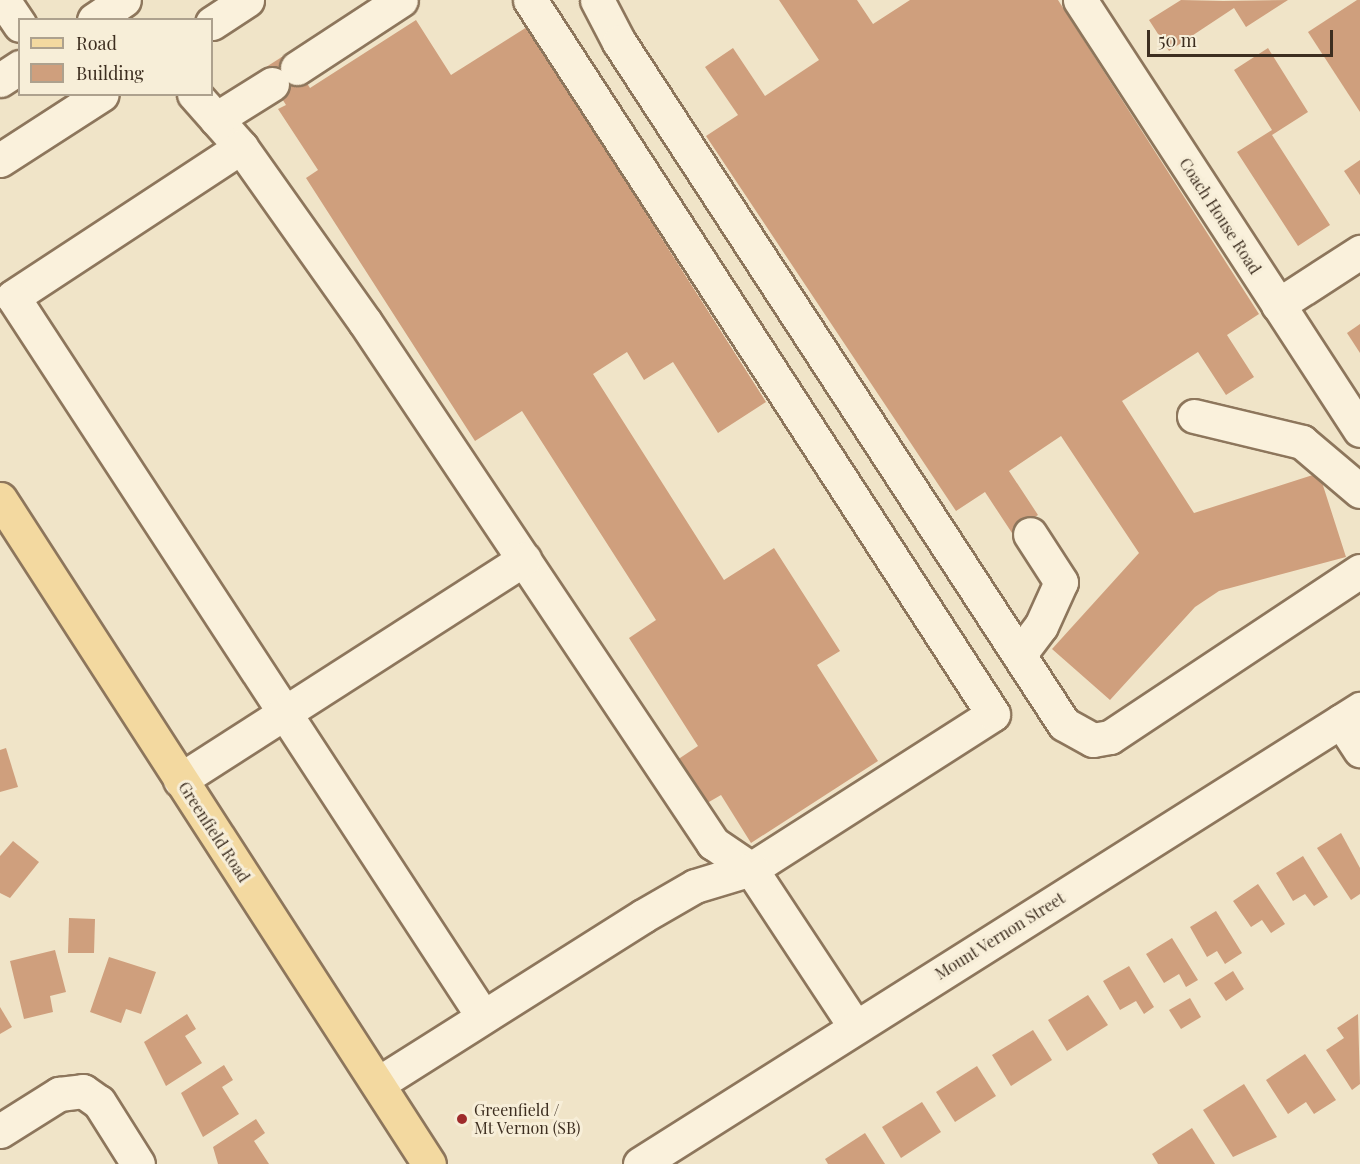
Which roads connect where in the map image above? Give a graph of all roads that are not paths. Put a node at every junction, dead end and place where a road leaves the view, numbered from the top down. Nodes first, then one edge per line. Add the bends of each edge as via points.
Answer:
1 (3, 0) edge
2 (124, 0) edge
3 (129, 0) edge
4 (248, 0) edge
5 (401, 0) edge
6 (530, 0) edge
7 (597, 0) edge
8 (1080, 0) edge
9 (97, 18) edge
10 (141, 18) edge
11 (18, 22) edge
12 (213, 22) edge
13 (18, 69) edge
14 (0, 80) edge
15 (99, 96) edge
16 (196, 96) edge
17 (216, 119) junction
18 (241, 147) junction
19 (0, 160) edge
20 (1360, 252) edge
21 (1278, 305) junction
22 (1194, 416) dead end
23 (1360, 430) edge
24 (1360, 491) edge
25 (0, 499) edge
26 (1030, 534) dead end
27 (524, 559) junction
28 (1360, 571) edge
29 (1019, 655) junction
30 (283, 715) junction
31 (1351, 715) edge
32 (1360, 750) edge
33 (180, 780) junction
34 (751, 869) junction
35 (482, 1015) junction
36 (855, 1027) junction
37 (379, 1083) junction
38 (0, 1131) edge
39 (138, 1164) edge
40 (429, 1164) edge
41 (640, 1164) edge

1 - 11 street
2 - 9 street
3 - 10 street
4 - 12 street
5 - 17 street
6 - 34 street via 993,714
7 - 29 street via 619,42
8 - 21 street, Coach House Road
13 - 14 street
15 - 19 street
16 - 17 street
17 - 18 street
18 - 27 street
18 - 30 street via 13,297
20 - 21 street
21 - 23 street, Coach House Road
22 - 24 street via 1302,442
25 - 33 main road, Greenfield Road
26 - 29 street via 1061,582 1041,626
27 - 30 street
27 - 34 street via 713,843
28 - 29 street via 1110,737 1093,740 1064,724
30 - 33 street
30 - 35 street
31 - 32 street
31 - 36 street, Mount Vernon Street
33 - 37 main road, Greenfield Road
34 - 35 street via 695,886
34 - 36 street
35 - 37 street
36 - 41 street, Mount Vernon Street
37 - 40 main road, Greenfield Road
38 - 39 street via 73,1090 99,1102

